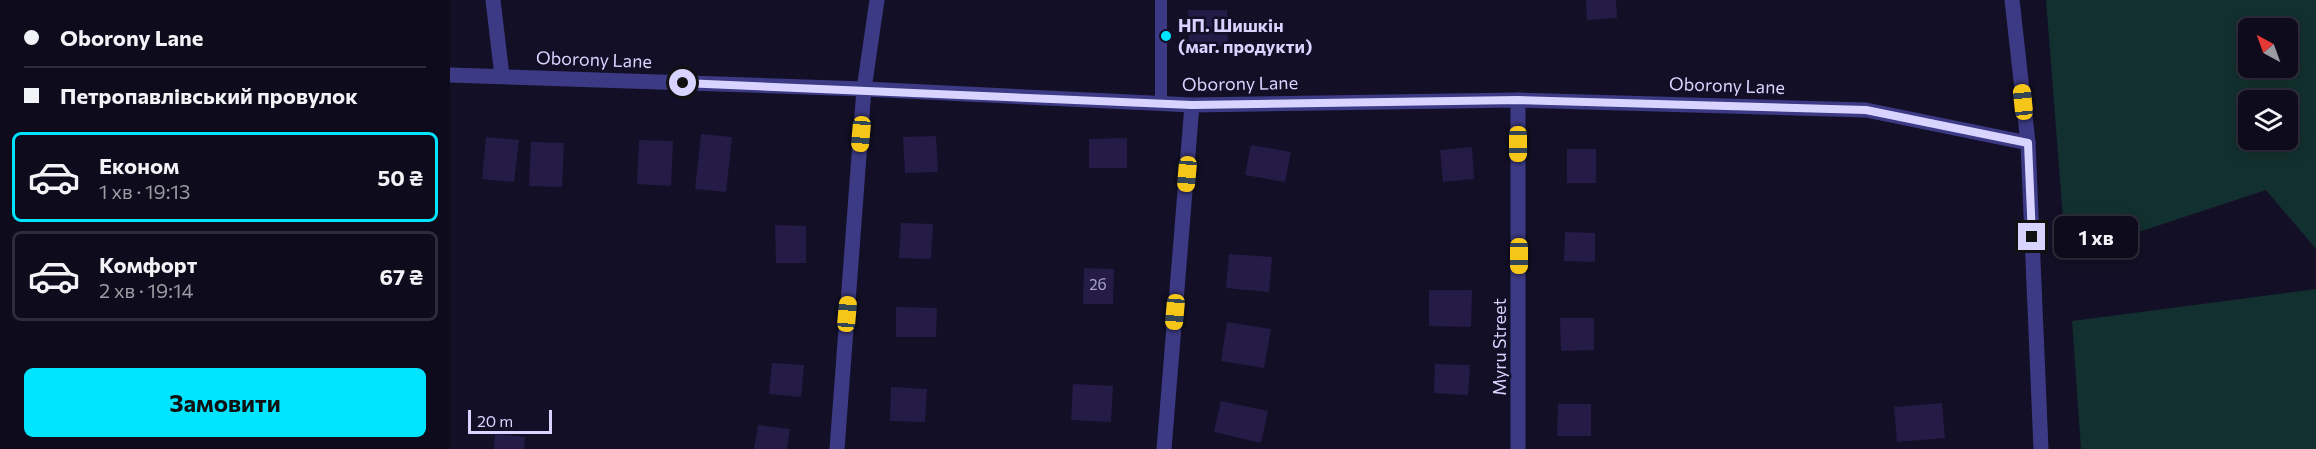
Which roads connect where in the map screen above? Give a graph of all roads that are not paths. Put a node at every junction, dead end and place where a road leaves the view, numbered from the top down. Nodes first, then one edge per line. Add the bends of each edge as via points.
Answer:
1 (493, 0) edge
2 (877, 0) edge
3 (1161, 0) edge
4 (2012, 0) edge
5 (450, 75) edge
6 (501, 76) junction
7 (864, 89) junction
8 (1518, 100) junction
9 (1161, 104) junction
10 (1192, 105) junction
11 (2028, 143) junction
12 (837, 449) edge
13 (1164, 449) edge
14 (1518, 449) edge
15 (2041, 449) edge

1 - 6 street
2 - 7 street
3 - 9 lane
4 - 11 street
5 - 6 street, Oborony Lane
6 - 7 street, Oborony Lane
7 - 9 street, Oborony Lane
7 - 12 street
8 - 10 street, Oborony Lane
8 - 11 street, Oborony Lane via 1866,110
8 - 14 street, Myru Street
9 - 10 street, Oborony Lane
10 - 13 street
11 - 15 street

